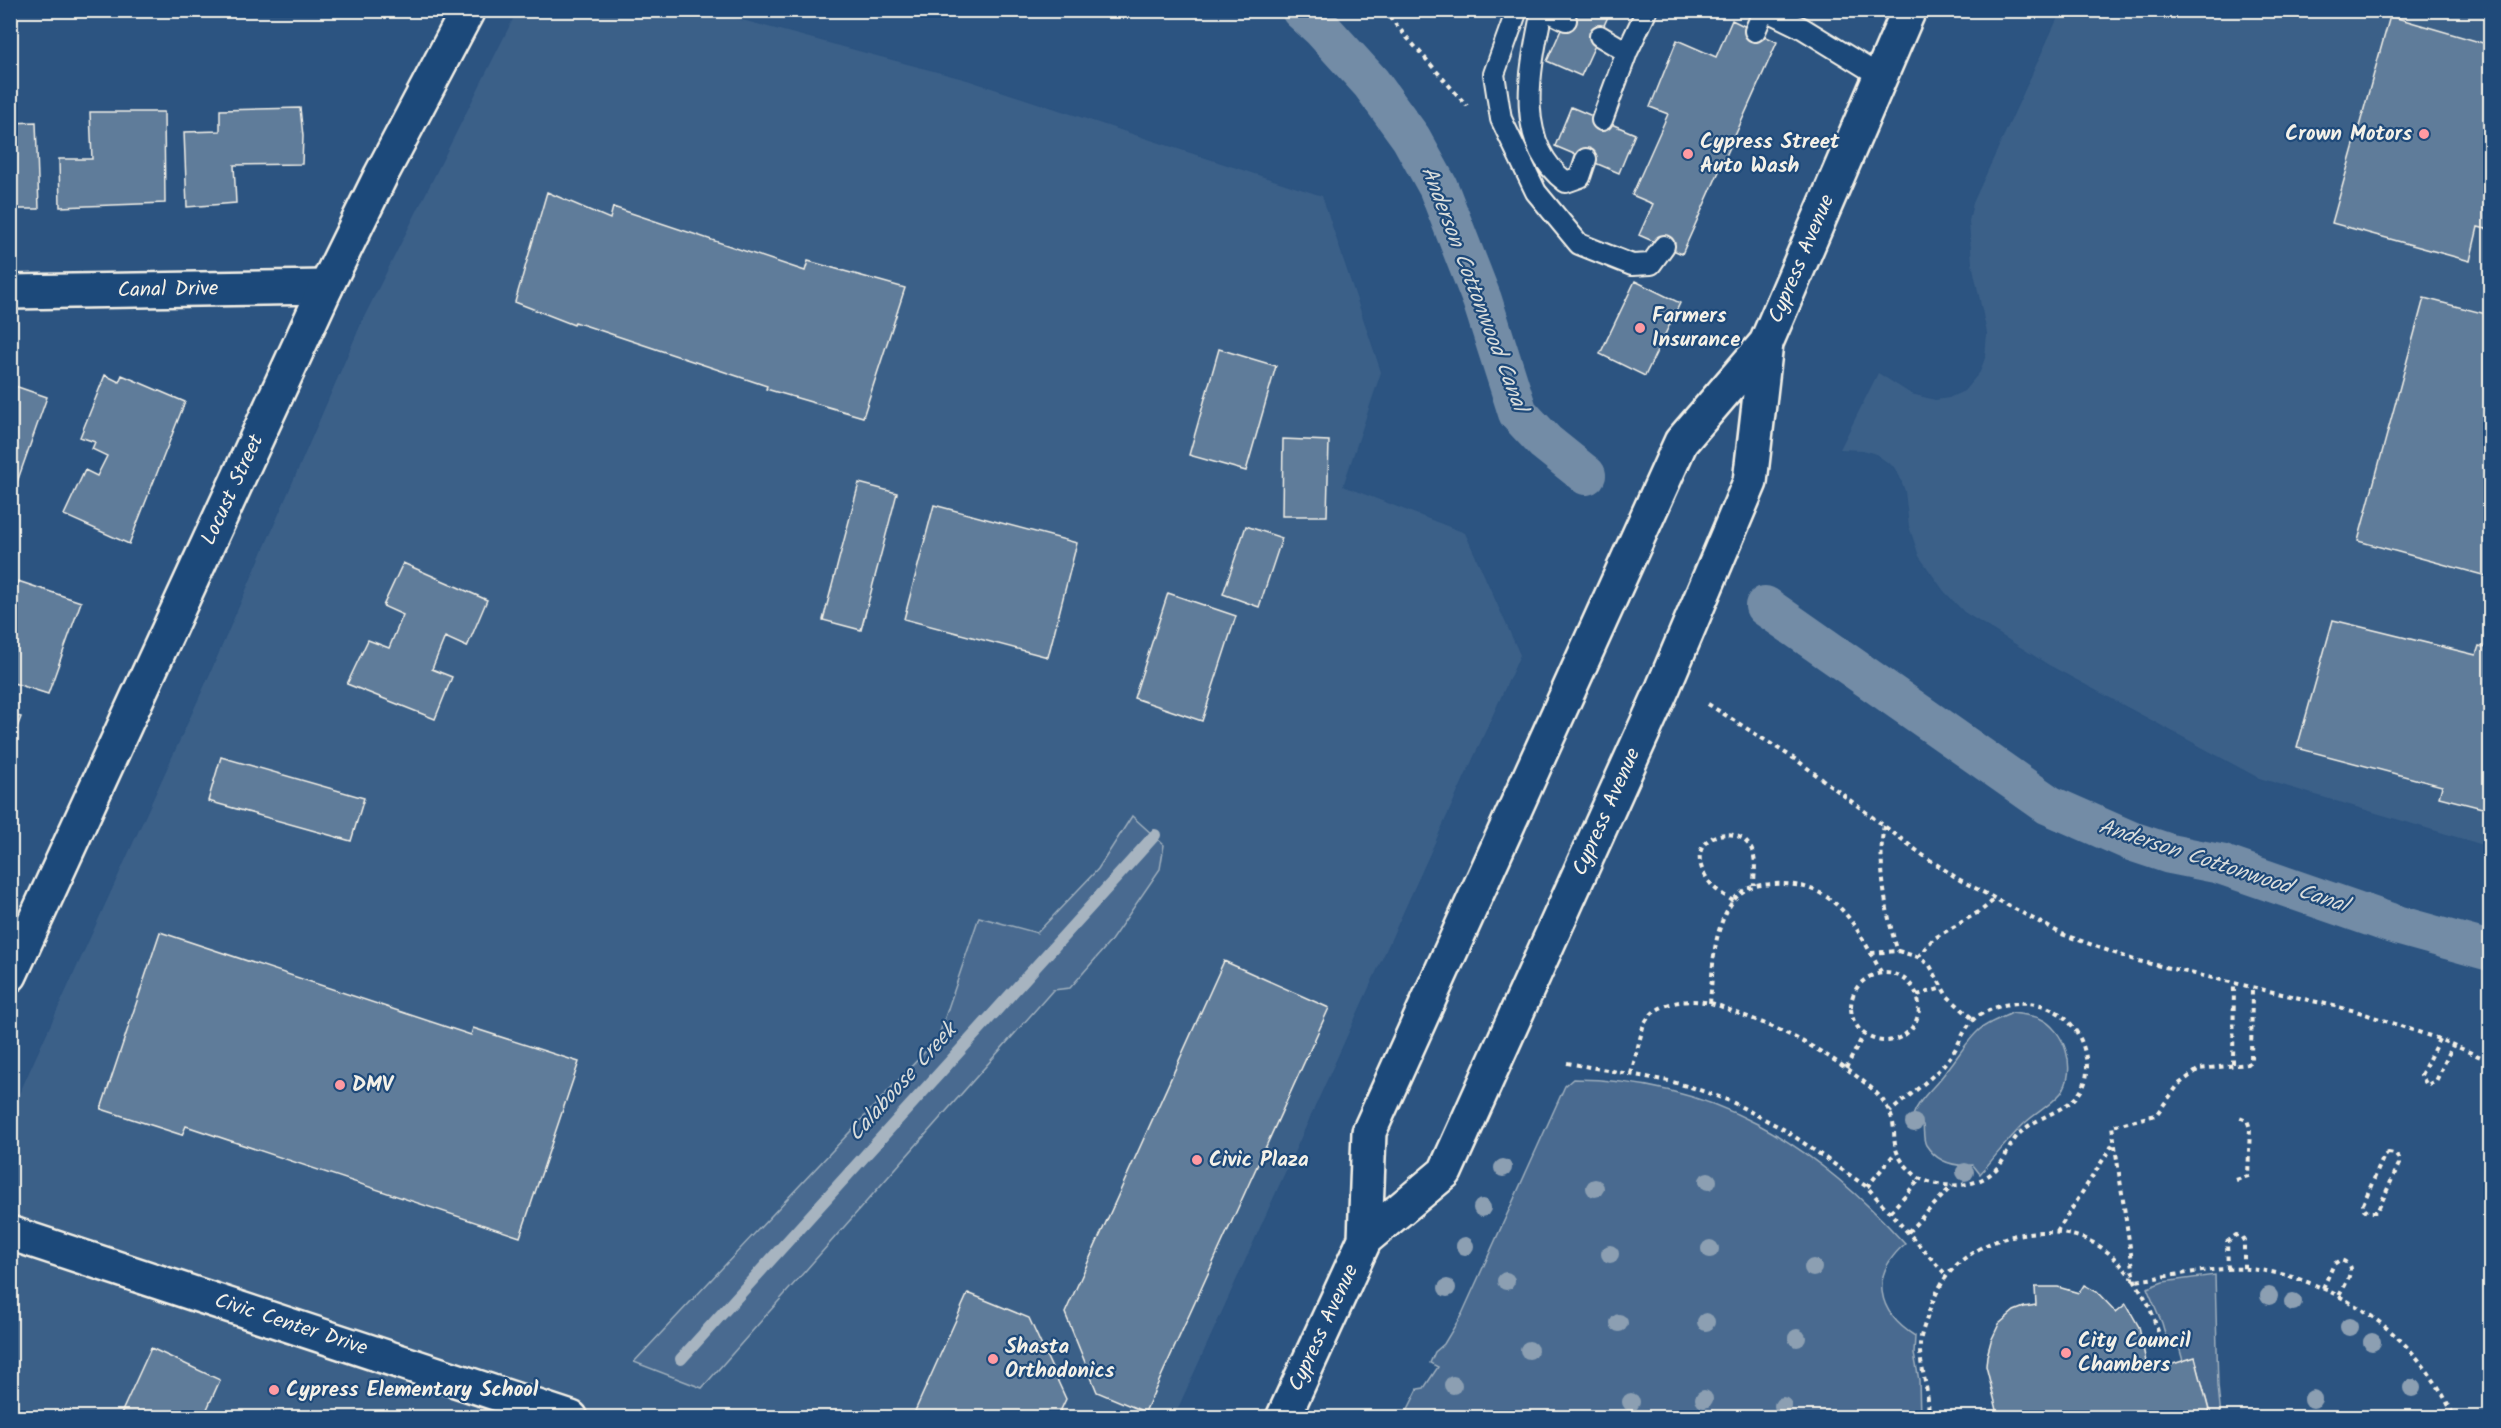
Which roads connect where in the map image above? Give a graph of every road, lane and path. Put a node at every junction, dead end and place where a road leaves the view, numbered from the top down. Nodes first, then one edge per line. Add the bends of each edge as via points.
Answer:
1 (468, 10) edge
2 (1383, 10) edge
3 (1517, 10) edge
4 (1544, 10) edge
5 (1647, 10) edge
6 (1765, 10) edge
7 (1909, 10) edge
8 (1566, 20) dead end
9 (1755, 31) dead end
10 (1600, 36) dead end
11 (1627, 52) junction
12 (1880, 76) junction
13 (1474, 115) dead end
14 (1602, 120) dead end
15 (1586, 159) dead end
16 (1664, 246) dead end
17 (326, 287) junction
18 (10, 292) edge
19 (1766, 343) junction
20 (1708, 704) dead end
21 (1884, 826) junction
22 (1754, 885) junction
23 (1995, 899) junction
24 (1733, 901) junction
25 (1898, 951) junction
26 (1871, 953) junction
27 (1918, 957) junction
28 (1881, 972) junction
29 (10, 975) edge
30 (2234, 984) junction
31 (2252, 987) junction
32 (1943, 988) junction
33 (1917, 995) junction
34 (1710, 1003) junction
35 (1973, 1019) junction
36 (1864, 1034) junction
37 (2439, 1039) junction
38 (2453, 1045) junction
39 (2490, 1061) edge
40 (1567, 1063) dead end
41 (2233, 1064) junction
42 (1846, 1068) junction
43 (1632, 1074) junction
44 (1890, 1112) junction
45 (2239, 1117) dead end
46 (2113, 1144) junction
47 (1895, 1153) junction
48 (2395, 1154) joint
49 (1920, 1179) junction
50 (2236, 1180) dead end
51 (1953, 1185) junction
52 (1867, 1187) junction
53 (1890, 1212) junction
54 (1908, 1232) junction
55 (2057, 1232) junction
56 (10, 1233) edge
57 (1365, 1239) junction
58 (2228, 1269) junction
59 (2244, 1269) junction
60 (1947, 1276) junction
61 (2135, 1281) junction
62 (2323, 1288) junction
63 (2339, 1296) junction
64 (2164, 1349) dead end
65 (571, 1418) edge
66 (1283, 1418) edge
67 (1928, 1418) edge
68 (2455, 1418) edge

1 - 17 main road, Locust Street
2 - 13 path
3 - 16 lane via 1494,74 1501,119 1536,192 1579,244 1632,265 1651,264
4 - 8 lane
4 - 15 lane via 1530,73 1532,130 1542,157 1566,182 1580,177
5 - 11 lane
6 - 9 lane
6 - 12 lane
7 - 12 main road, Cypress Avenue
10 - 11 lane
11 - 14 lane
12 - 19 main road, Cypress Avenue
17 - 18 main road, Canal Drive
17 - 29 main road, Locust Street
19 - 57 main road, Cypress Avenue via 1680,442 1369,1132
19 - 57 main road, Cypress Avenue via 1750,482 1658,699 1445,1172
20 - 21 path via 1807,768
21 - 23 path via 1951,874
21 - 25 path via 1881,841 1889,928
22 - 24 path
22 - 24 path via 1754,857 1747,843 1727,834 1710,838 1700,854 1702,869 1710,883
22 - 26 path via 1799,885 1826,895 1846,912
23 - 27 path via 1933,939
23 - 30 path via 2062,934 2121,956
24 - 34 path via 1717,939
25 - 26 path
25 - 27 path
26 - 28 path
27 - 32 path via 1929,964
28 - 33 path via 1903,977
28 - 36 path via 1860,982 1851,1003 1851,1014
30 - 31 path
30 - 41 path
31 - 37 path via 2330,1003
31 - 41 path via 2251,1061
32 - 33 path
32 - 35 path
33 - 36 path via 1919,1014 1915,1024 1901,1037 1882,1041
34 - 42 path via 1768,1025
34 - 43 path via 1666,1005 1653,1012 1643,1026
35 - 44 path via 1952,1056
35 - 51 path via 2020,1002 2036,1002 2060,1012 2081,1038 2087,1070 2078,1095 2019,1133 1990,1175
36 - 42 path
37 - 38 path
37 - 38 path via 2421,1075 2427,1085 2436,1081
38 - 39 path
40 - 43 path
41 - 46 path via 2199,1069 2179,1084 2156,1115 2112,1126
42 - 44 path via 1875,1091
43 - 52 path via 1669,1081 1730,1101 1793,1135
44 - 47 path
45 - 50 path via 2247,1120 2250,1128 2247,1176
46 - 55 path
46 - 61 path
47 - 49 path
47 - 52 path
48 - 48 path via 2384,1156 2372,1181 2363,1204 2368,1212 2377,1212 2399,1164
49 - 51 path via 1941,1186
49 - 53 path
51 - 54 path
52 - 53 path
53 - 54 path
54 - 60 path
55 - 60 path via 2020,1233 1999,1241 1962,1261
55 - 61 path via 2097,1245
56 - 65 main road, Civic Center Drive
57 - 66 main road, Cypress Avenue
58 - 59 path
58 - 59 path via 2227,1242 2236,1235 2244,1241
58 - 61 path
59 - 62 path
60 - 67 path via 1935,1295 1920,1345
61 - 64 path via 2149,1305
62 - 63 path
62 - 63 path via 2334,1264 2346,1262 2351,1272
63 - 68 path via 2374,1318 2406,1348 2432,1377

